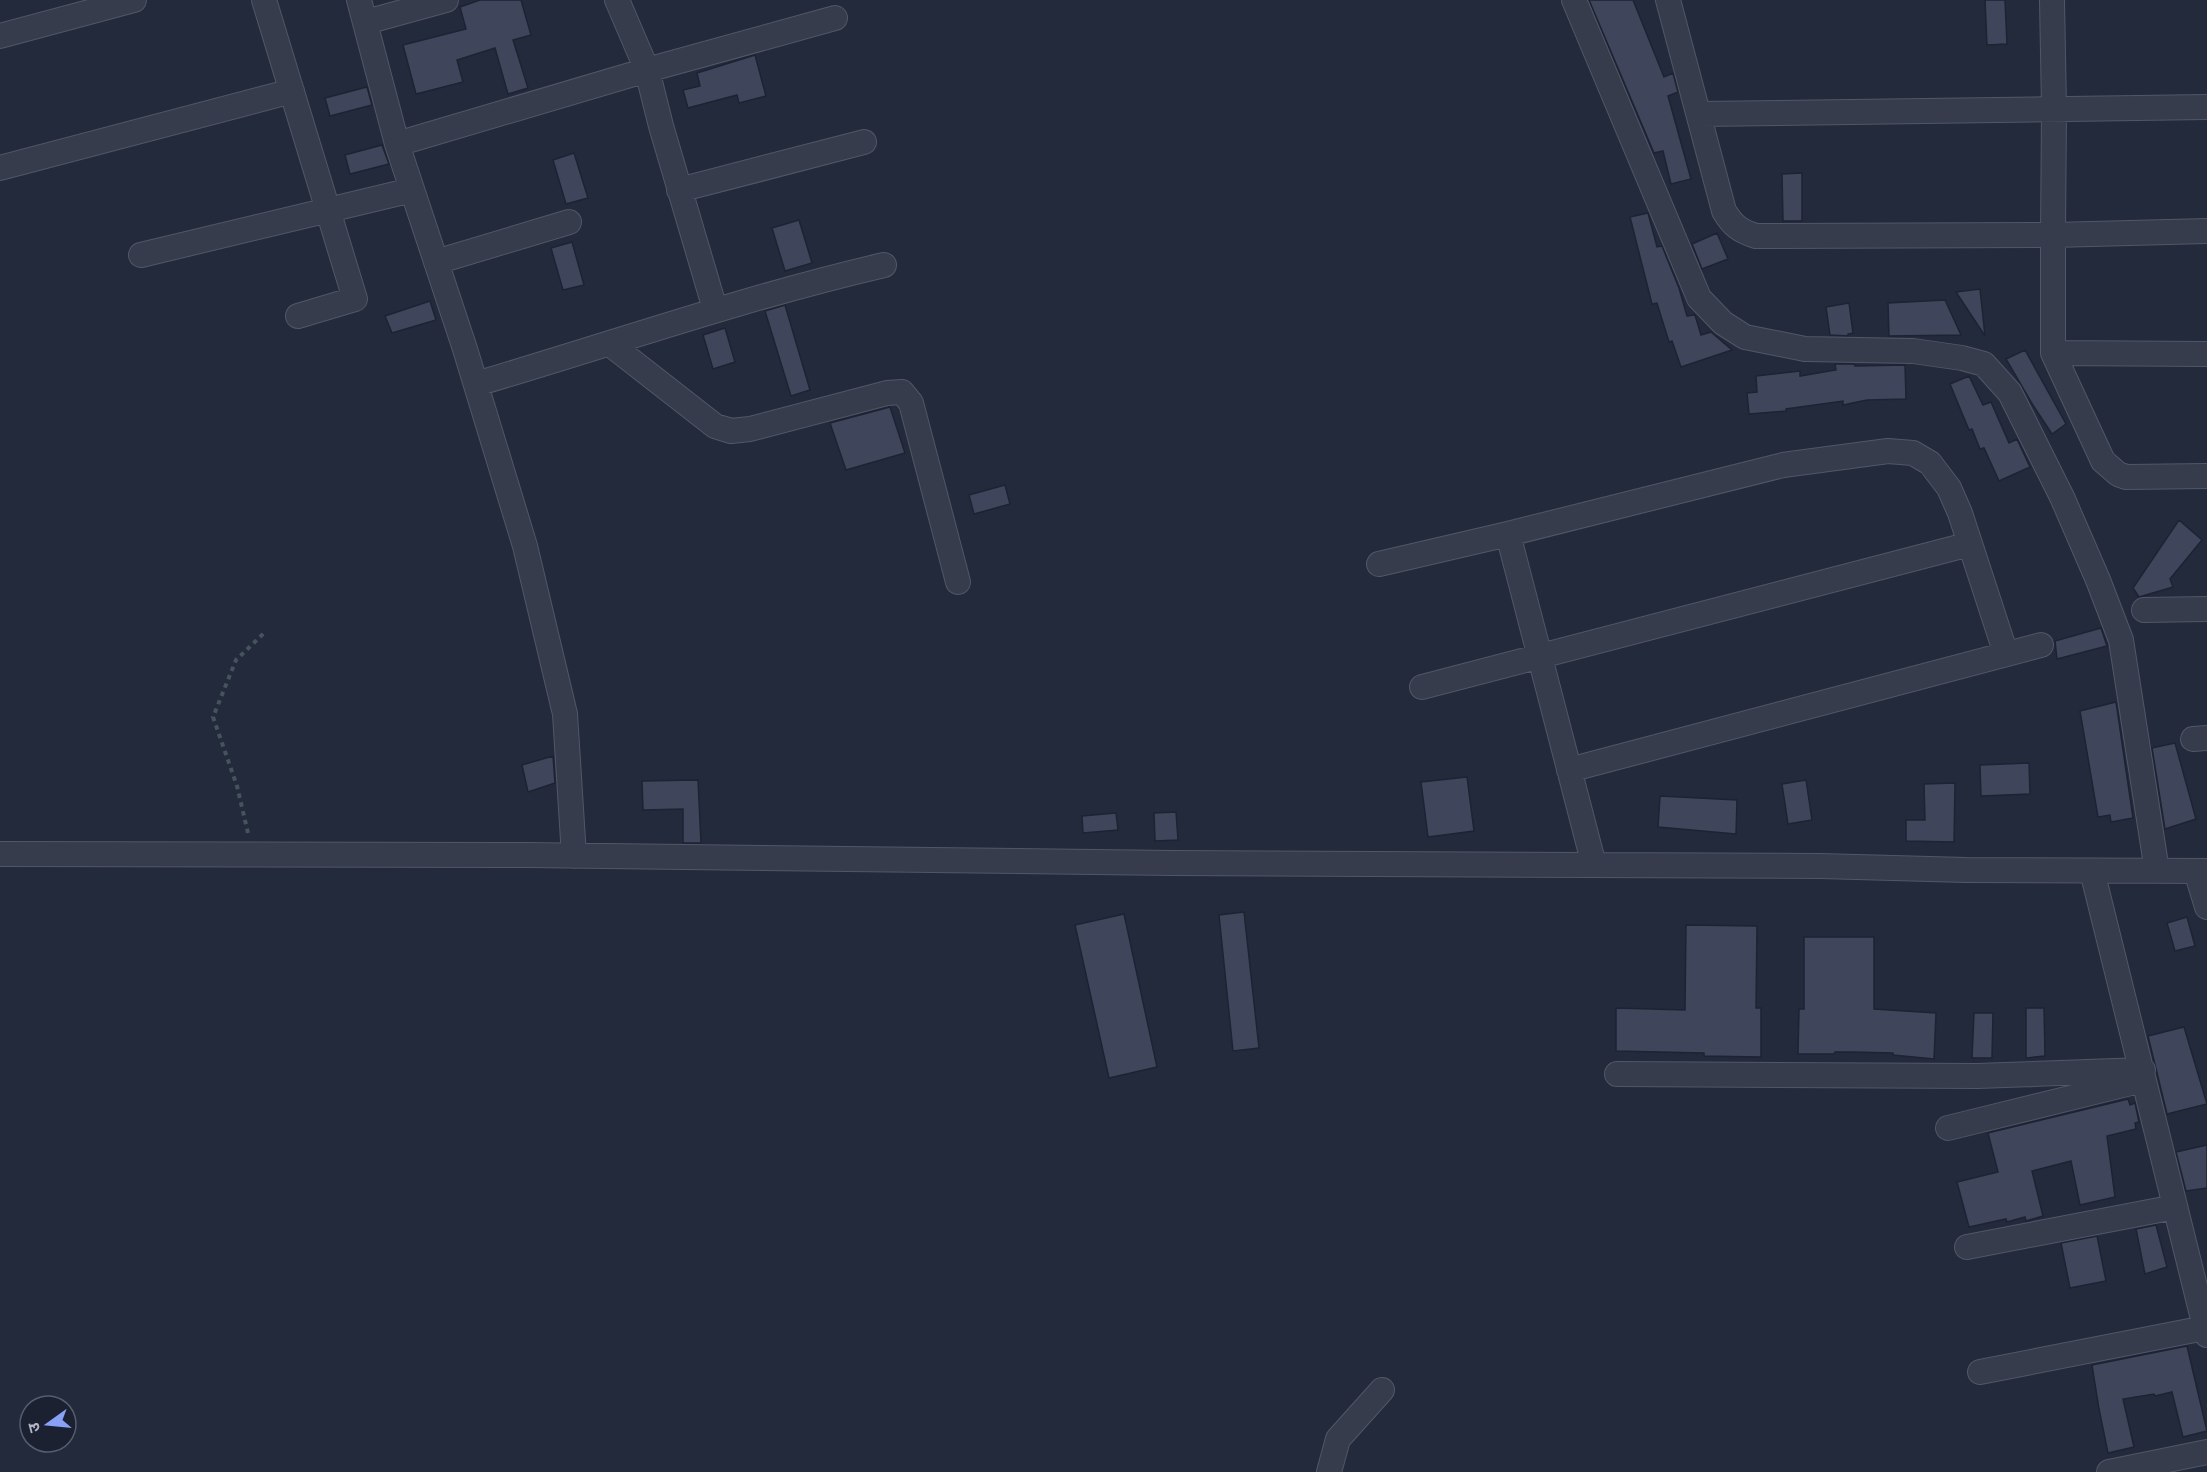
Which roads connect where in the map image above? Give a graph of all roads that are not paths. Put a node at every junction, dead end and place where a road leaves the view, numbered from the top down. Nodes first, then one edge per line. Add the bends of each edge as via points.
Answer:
1 (134, 0) edge
2 (264, 0) edge
3 (446, 0) edge
4 (617, 0) edge
5 (1574, 0) edge
6 (1668, 0) edge
7 (2052, 0) edge
8 (362, 11) edge
9 (835, 18) dead end
10 (0, 36) edge
11 (647, 70) junction
12 (292, 91) junction
13 (2207, 107) edge
14 (2054, 108) junction
15 (1700, 114) junction
16 (864, 142) dead end
17 (397, 144) junction
18 (0, 168) edge
19 (412, 190) junction
20 (679, 190) junction
21 (328, 210) junction
22 (569, 222) dead end
23 (2207, 231) edge
24 (2053, 234) junction
25 (141, 255) dead end
26 (436, 262) junction
27 (884, 265) dead end
28 (715, 309) junction
29 (298, 316) dead end
30 (610, 344) junction
31 (2053, 353) junction
32 (2207, 354) edge
33 (476, 384) junction
34 (2207, 476) edge
35 (1508, 534) junction
36 (1970, 544) junction
37 (1379, 564) dead end
38 (958, 582) dead end
39 (2207, 609) edge
40 (2144, 610) dead end
41 (2041, 645) dead end
42 (2006, 654) junction
43 (1539, 657) junction
44 (1422, 687) dead end
45 (1569, 770) junction
46 (0, 854) edge
47 (574, 856) junction
48 (1594, 866) junction
49 (2092, 871) junction
50 (2157, 871) junction
51 (2202, 871) edge
52 (2207, 908) edge
53 (1617, 1074) dead end
54 (2144, 1075) junction
55 (1948, 1128) dead end
56 (2175, 1207) junction
57 (1967, 1246) dead end
58 (2206, 1332) edge
59 (1980, 1372) dead end
60 (1382, 1390) dead end
61 (2207, 1452) edge
62 (1329, 1472) edge
63 (2109, 1472) edge

1 - 10 street
2 - 12 street
3 - 8 street
4 - 11 street
5 - 50 street via 1699,298 1723,323 1745,337 1805,349 1913,351 1962,358 1984,364 2010,393 2062,497 2121,640
6 - 15 street
7 - 14 street
8 - 17 street
9 - 11 street
11 - 17 street
11 - 20 street
12 - 18 street
12 - 21 street
13 - 14 street
14 - 15 street
14 - 24 street
15 - 24 street via 1724,211 1732,225 1743,232 1756,236
16 - 20 street
17 - 19 street
19 - 21 street
19 - 26 street
20 - 28 street
21 - 25 street
21 - 29 street via 355,299
22 - 26 street
23 - 24 street
24 - 31 street
26 - 33 street
27 - 28 street
28 - 30 street
30 - 33 street
30 - 38 street via 715,426 731,431 902,392 911,403
31 - 32 street
31 - 34 street via 2093,444 2109,468 2126,477
33 - 47 street via 525,546 565,714
35 - 36 street via 1783,465 1888,451 1913,453 1930,463 1949,488
35 - 37 street
35 - 43 street
36 - 42 street
36 - 43 street
39 - 40 street
41 - 42 street
42 - 45 street
43 - 44 street
43 - 45 street
45 - 48 street
46 - 47 street
47 - 48 street
48 - 49 street
49 - 50 street
49 - 54 street
50 - 51 street
51 - 52 street
53 - 54 street
54 - 55 street
54 - 56 street
56 - 57 street
56 - 58 street
58 - 59 street
60 - 62 street via 1338,1439
61 - 63 street

